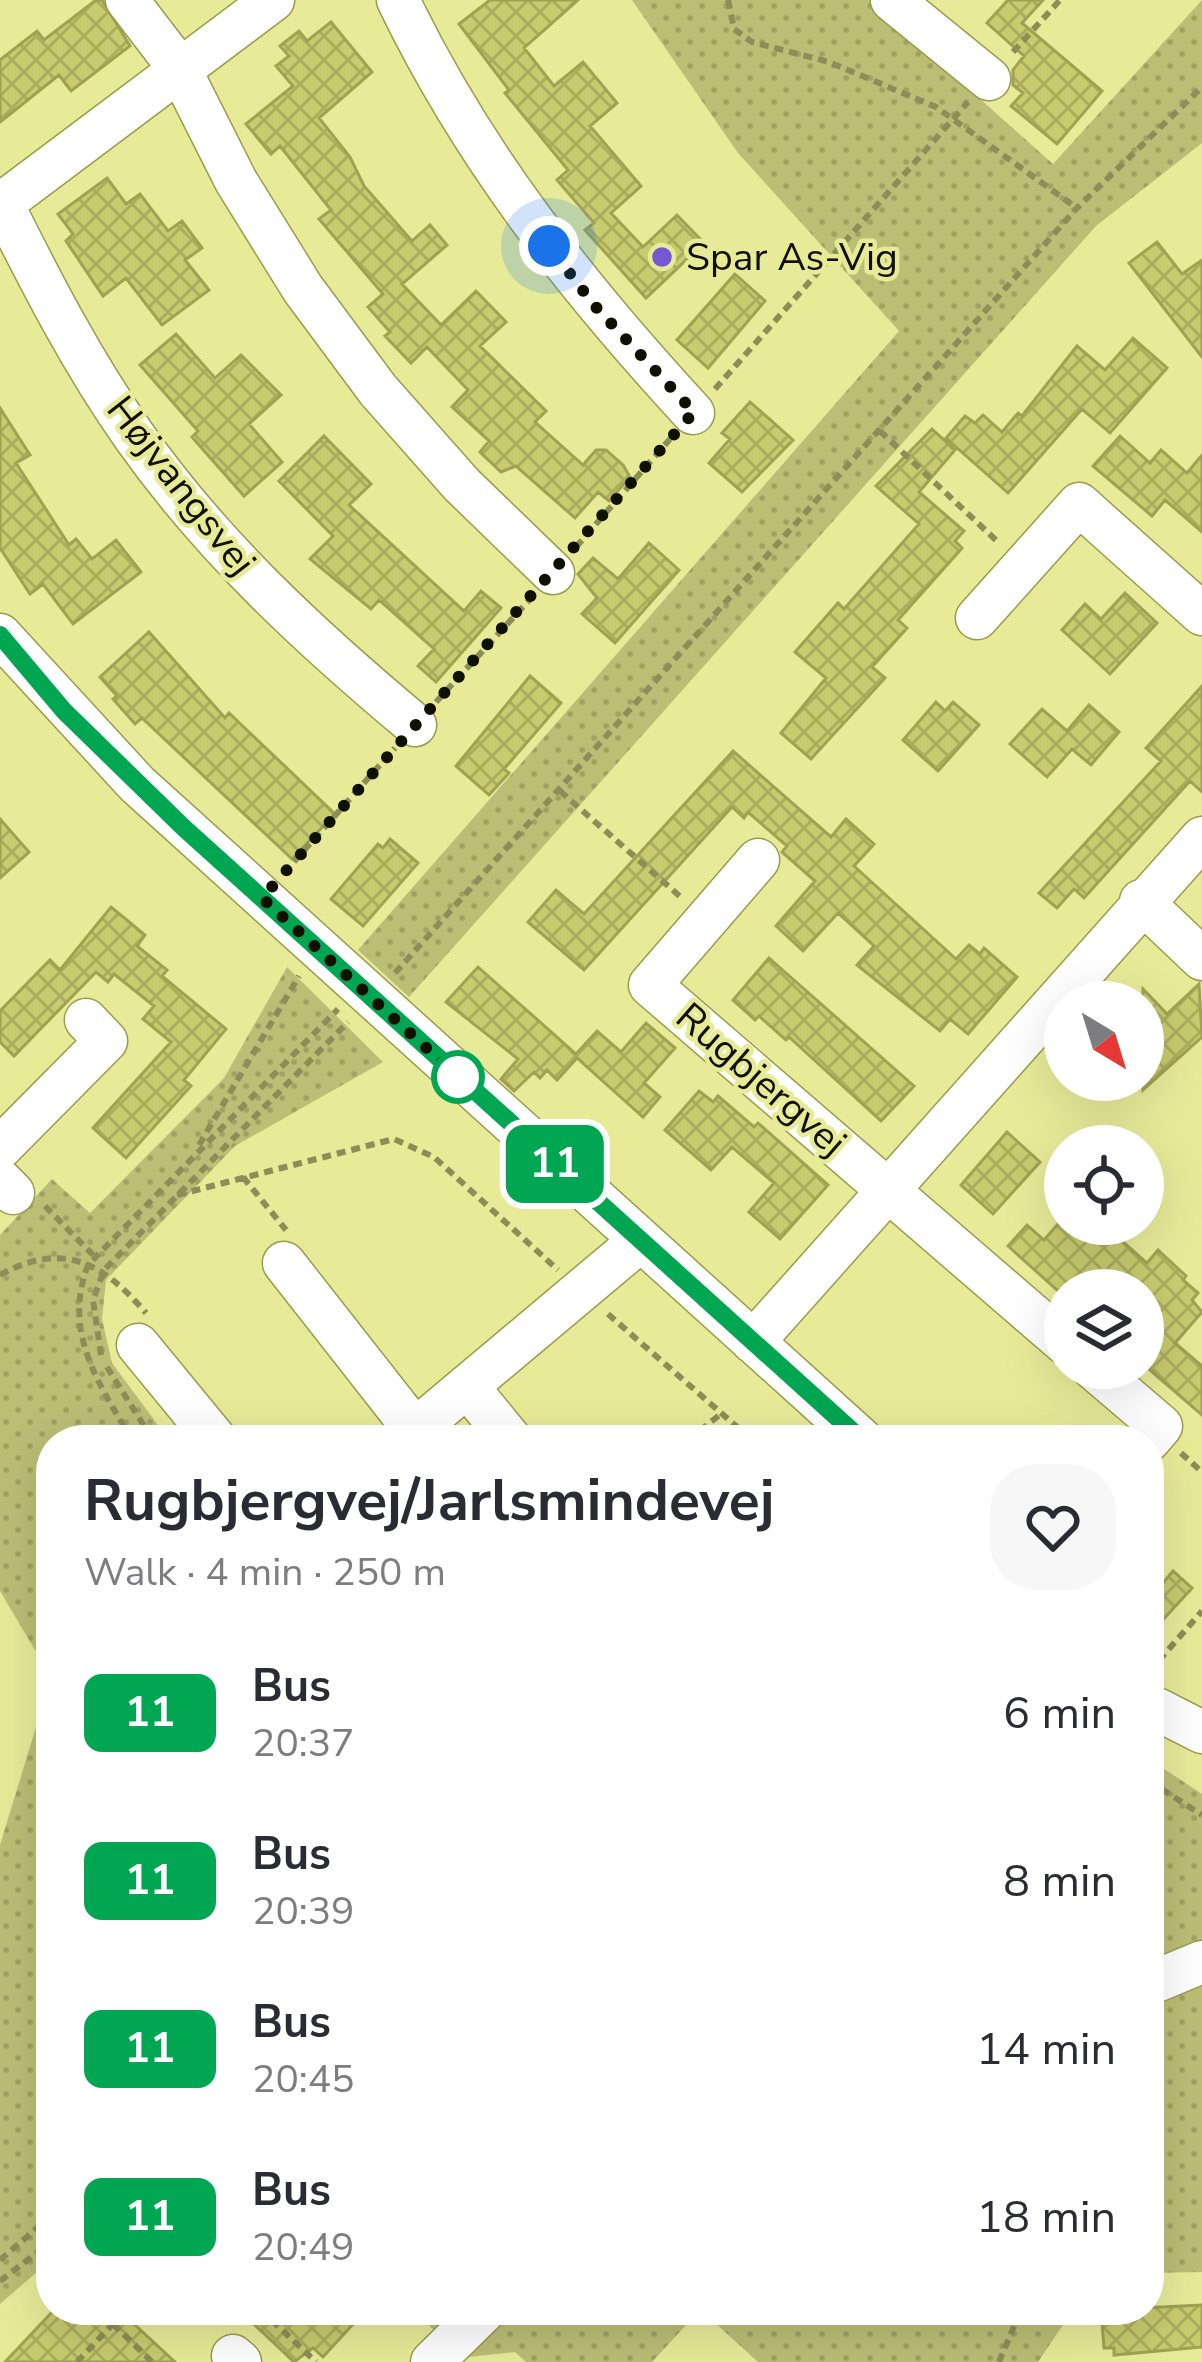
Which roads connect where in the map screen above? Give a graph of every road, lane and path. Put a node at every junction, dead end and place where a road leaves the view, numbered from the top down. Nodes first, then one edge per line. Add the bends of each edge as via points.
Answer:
1 (127, 0) edge
2 (273, 0) edge
3 (398, 0) edge
4 (728, 0) edge
5 (892, 0) edge
6 (1060, 0) edge
7 (178, 68) junction
8 (989, 80) junction
9 (1202, 87) edge
10 (954, 116) junction
11 (1, 205) edge
12 (1077, 208) junction
13 (694, 412) junction
14 (880, 431) junction
15 (1023, 566) junction
16 (553, 573) junction
17 (1202, 614) edge
18 (977, 618) dead end
19 (0, 635) edge
20 (415, 725) junction
21 (560, 791) junction
22 (1202, 838) edge
23 (758, 860) dead end
24 (262, 898) junction
25 (1141, 901) junction
26 (706, 920) junction
27 (316, 947) junction
28 (1202, 958) edge
29 (365, 993) junction
30 (86, 1020) dead end
31 (0, 1148) edge
32 (194, 1154) junction
33 (243, 1177) junction
34 (6, 1186) edge
35 (887, 1190) junction
36 (173, 1196) junction
37 (640, 1241) junction
38 (93, 1255) junction
39 (284, 1263) joint
40 (88, 1265) junction
41 (104, 1270) junction
42 (0, 1275) edge
43 (581, 1291) junction
44 (1044, 1325) edge
45 (753, 1342) junction
46 (138, 1345) joint
47 (467, 1386) junction
48 (1118, 1389) edge
49 (722, 1413) junction
50 (123, 1425) edge
51 (144, 1425) edge
52 (204, 1425) edge
53 (402, 1425) edge
54 (421, 1425) edge
55 (499, 1425) edge
56 (707, 1425) edge
57 (735, 1425) edge
58 (845, 1425) edge
59 (1160, 1425) edge
60 (1202, 1611) edge
61 (1164, 1655) edge
62 (1164, 1713) edge
63 (1202, 1732) edge
64 (1164, 1791) edge
65 (1202, 1815) edge
66 (1200, 1967) edge
67 (1164, 1979) edge
68 (36, 2229) edge
69 (36, 2254) edge
70 (0, 2260) edge
71 (0, 2282) edge
72 (112, 2325) edge
73 (114, 2325) edge
74 (277, 2325) edge
75 (470, 2325) edge
76 (1015, 2325) edge
77 (77, 2362) edge
78 (152, 2362) edge
79 (316, 2362) edge
80 (432, 2362) edge
81 (999, 2362) edge

1 - 7 street
2 - 7 street, Højvangsvej
3 - 13 street via 505,188 594,305
4 - 10 path via 734,29 752,42 829,62
5 - 8 street
6 - 8 path
7 - 11 street, Højvangsvej
7 - 16 street via 236,182 340,340 462,485
8 - 10 path
9 - 12 path
10 - 12 path
10 - 13 path
11 - 20 street, Højvangsvej via 62,324 176,490 312,639
12 - 14 path
13 - 16 path
14 - 15 path
14 - 21 path
15 - 17 street via 1079,504
15 - 18 street
16 - 20 path
19 - 24 street via 64,711
20 - 24 path
21 - 26 path
21 - 29 path
22 - 25 street
23 - 26 street, Rugbjergvej
24 - 27 street
25 - 28 street
25 - 35 street
26 - 35 street, Rugbjergvej via 650,985
27 - 29 street
27 - 32 path
29 - 32 path
29 - 36 path
29 - 37 street
30 - 31 street via 106,1041
32 - 38 path
33 - 36 path
33 - 39 path via 297,1244
33 - 43 path via 380,1138 407,1142 434,1157
34 - 38 path via 23,1183
35 - 44 street, Rugbjergvej
35 - 45 street
36 - 41 path
37 - 43 street
37 - 45 street
38 - 40 path
39 - 53 street
40 - 41 path
40 - 42 path via 37,1258
40 - 50 path via 80,1337
41 - 46 path via 153,1320
41 - 51 path via 93,1300 98,1345
43 - 47 street
43 - 49 path
45 - 58 street
46 - 52 street
47 - 54 street
47 - 55 street
48 - 59 street
49 - 56 path
49 - 57 path
60 - 61 path
62 - 63 street
64 - 65 path
66 - 67 street
68 - 70 path
69 - 71 path
72 - 77 path
73 - 78 path
74 - 79 path
75 - 80 street
76 - 81 path

